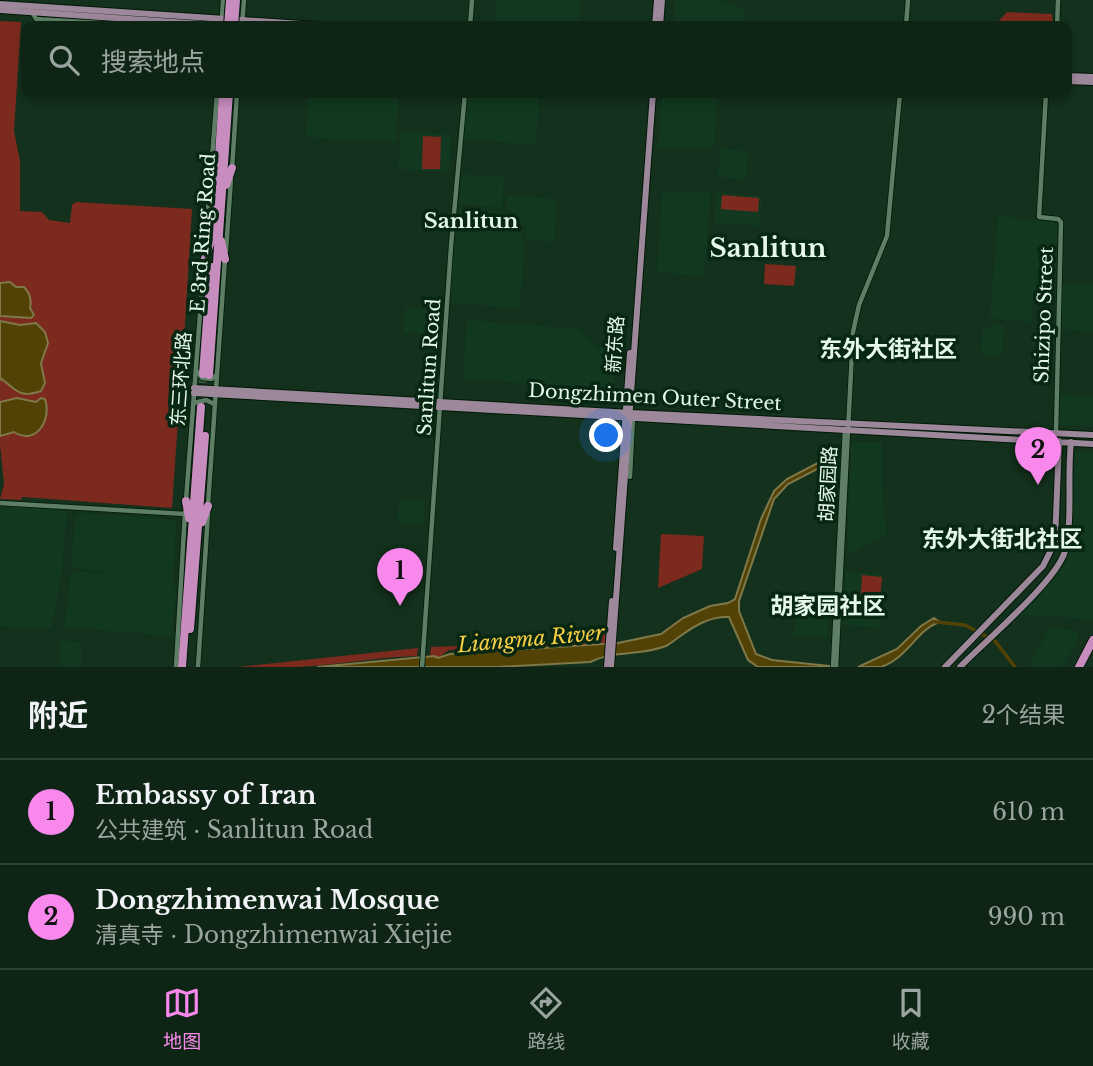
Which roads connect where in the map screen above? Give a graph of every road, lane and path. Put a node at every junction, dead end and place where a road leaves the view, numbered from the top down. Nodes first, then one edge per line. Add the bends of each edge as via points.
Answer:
1 (223, 0) edge
2 (230, 0) edge
3 (236, 0) edge
4 (244, 0) edge
5 (472, 0) edge
6 (659, 0) edge
7 (908, 0) edge
8 (1058, 0) edge
9 (0, 4) edge
10 (31, 8) edge
11 (0, 10) edge
12 (68, 21) edge
13 (197, 21) edge
14 (222, 21) edge
15 (231, 21) edge
16 (232, 21) edge
17 (243, 21) edge
18 (470, 21) edge
19 (657, 21) edge
20 (906, 21) edge
21 (1057, 21) edge
22 (1072, 78) edge
23 (1093, 80) edge
24 (216, 98) edge
25 (223, 98) edge
26 (228, 98) edge
27 (237, 98) edge
28 (465, 98) edge
29 (652, 98) edge
30 (900, 98) edge
31 (1046, 98) edge
32 (211, 166) junction
33 (232, 168) junction
34 (218, 198) junction
35 (216, 233) junction
36 (225, 259) junction
37 (204, 261) junction
38 (206, 372) junction
39 (194, 390) junction
40 (216, 392) junction
41 (440, 404) junction
42 (204, 406) junction
43 (629, 416) junction
44 (849, 422) junction
45 (846, 431) junction
46 (1056, 432) junction
47 (1093, 435) edge
48 (1060, 442) junction
49 (1071, 442) junction
50 (1093, 444) edge
51 (630, 477) dead end
52 (186, 501) junction
53 (0, 503) edge
54 (208, 506) junction
55 (185, 514) junction
56 (195, 529) junction
57 (1056, 533) junction
58 (1067, 534) junction
59 (189, 567) junction
60 (180, 583) junction
61 (997, 615) junction
62 (1005, 623) junction
63 (187, 639) junction
64 (1093, 640) edge
65 (1093, 649) edge
66 (609, 664) edge
67 (835, 665) edge
68 (176, 667) edge
69 (185, 667) edge
70 (198, 667) edge
71 (422, 667) edge
72 (945, 667) edge
73 (960, 667) edge
74 (1081, 667) edge

1 - 14 street
2 - 15 highway, bridge
3 - 16 highway, bridge
4 - 17 street
5 - 18 street
6 - 19 main road
7 - 20 street
8 - 21 street
9 - 10 main road
10 - 11 main road
10 - 12 street via 36,19
10 - 13 main road
22 - 23 main road
24 - 32 street, 东三环北路
25 - 34 highway, E 3rd Ring Road
26 - 34 highway, E 3rd Ring Road
27 - 33 street, 东三环北路
28 - 41 street, Sanlitun Road
29 - 43 main road, 新东路
30 - 44 street via 887,236 855,318
31 - 46 street, Shizipo Street via 1039,217 1061,222
32 - 34 highway
32 - 37 street, 东三环北路
33 - 34 highway
33 - 36 street, 东三环北路
34 - 35 highway, E 3rd Ring Road
35 - 36 highway
35 - 37 highway
35 - 38 highway, E 3rd Ring Road
36 - 38 street, 东三环北路
37 - 38 street, 东三环北路
38 - 39 street, 东三环北路
38 - 40 street, 东三环北路
39 - 40 main road, Dongzhimen Outer Street
39 - 42 street, 东三环北路
40 - 41 main road, Dongzhimen Outer Street
40 - 42 street, 东三环北路
41 - 43 main road, Dongzhimen Outer Street
41 - 71 street, Sanlitun Road
42 - 52 street, 东三环北路
42 - 54 street, 东三环北路
42 - 56 highway
43 - 44 main road, Dongzhimen Outer Street
43 - 45 main road, Dongzhimen Outer Street
43 - 51 street, 新东路
43 - 66 main road, 新东路
44 - 45 street, 胡家园路
44 - 46 main road, Dongzhimen Outer Street
45 - 48 main road, Dongzhimen Outer Street
45 - 67 street, 胡家园路
46 - 47 main road, Dongzhimen Outer Street
46 - 48 main road
46 - 49 main road
48 - 49 main road, Dongzhimen Outer Street
48 - 57 main road
49 - 50 main road
49 - 58 main road
52 - 55 street, 东三环北路
52 - 56 highway
53 - 55 street
54 - 56 highway
54 - 70 street, 东三环北路
55 - 60 street, 东三环北路
56 - 59 highway
56 - 63 highway
57 - 58 main road
57 - 61 main road via 1048,559
58 - 62 main road via 1059,566
59 - 60 highway
59 - 63 highway
60 - 68 street, 东三环北路
61 - 62 main road
61 - 72 main road
62 - 73 main road
63 - 69 highway
64 - 74 highway
65 - 74 highway

